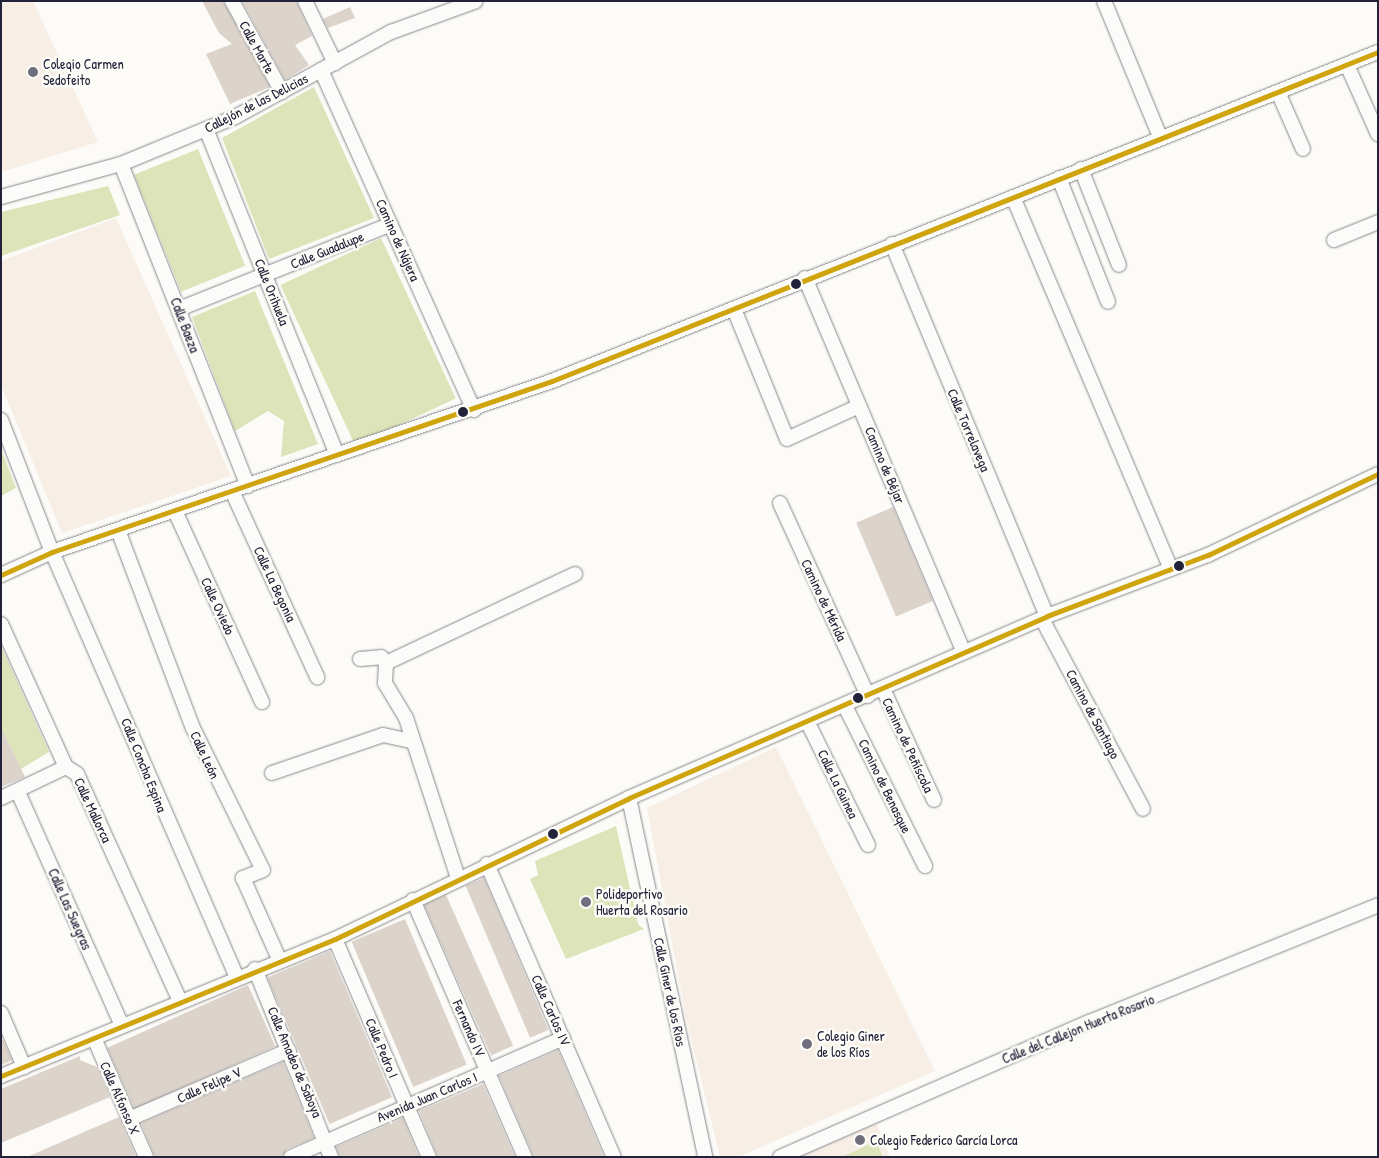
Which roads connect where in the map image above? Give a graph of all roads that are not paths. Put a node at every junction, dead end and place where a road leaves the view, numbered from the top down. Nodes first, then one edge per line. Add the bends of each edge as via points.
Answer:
1 (232, 1) edge
2 (305, 1) edge
3 (476, 1) edge
4 (1104, 1) edge
5 (1378, 52) edge
6 (335, 62) junction
7 (1347, 65) junction
8 (321, 70) junction
9 (282, 92) junction
10 (1278, 92) junction
11 (206, 129) junction
12 (1378, 134) edge
13 (1160, 137) junction
14 (1303, 149) dead end
15 (121, 164) junction
16 (1081, 169) junction
17 (1058, 178) junction
18 (1, 197) edge
19 (1013, 197) junction
20 (1378, 222) edge
21 (391, 224) junction
22 (1334, 240) dead end
23 (892, 244) junction
24 (1119, 265) dead end
25 (265, 275) junction
26 (806, 278) junction
27 (1108, 302) dead end
28 (179, 309) junction
29 (734, 309) junction
30 (859, 406) junction
31 (474, 410) junction
32 (1, 420) edge
33 (337, 455) junction
34 (1378, 474) edge
35 (248, 486) junction
36 (232, 491) junction
37 (780, 503) dead end
38 (175, 511) junction
39 (118, 530) junction
40 (52, 552) junction
41 (1171, 569) junction
42 (575, 574) dead end
43 (1, 575) edge
44 (1044, 618) junction
45 (1, 624) edge
46 (964, 652) junction
47 (360, 659) dead end
48 (386, 663) junction
49 (317, 677) dead end
50 (883, 690) junction
51 (868, 696) junction
52 (262, 702) dead end
53 (845, 706) junction
54 (808, 723) junction
55 (411, 740) junction
56 (66, 767) junction
57 (272, 773) dead end
58 (18, 792) junction
59 (1, 798) edge
60 (629, 798) junction
61 (934, 800) dead end
62 (1143, 809) dead end
63 (868, 845) dead end
64 (487, 864) junction
65 (925, 866) dead end
66 (458, 878) junction
67 (413, 900) junction
68 (1378, 905) edge
69 (335, 938) junction
70 (279, 959) junction
71 (256, 969) junction
72 (237, 977) junction
73 (180, 1001) junction
74 (1, 1013) edge
75 (122, 1026) junction
76 (94, 1038) junction
77 (563, 1038) junction
78 (289, 1050) junction
79 (24, 1067) junction
80 (488, 1071) junction
81 (1, 1076) edge
82 (407, 1106) junction
83 (129, 1119) junction
84 (328, 1140) junction
85 (146, 1157) edge
86 (291, 1157) edge
87 (332, 1157) edge
88 (429, 1157) edge
89 (525, 1157) edge
90 (614, 1157) edge
91 (705, 1157) edge
92 (780, 1157) edge

1 - 9 street, Calle Marte
2 - 6 street
3 - 6 street, Callejón de las Delicias via 391,32
4 - 13 street
5 - 7 street
6 - 8 street, Callejón de las Delicias
7 - 10 street
7 - 12 street
8 - 9 street, Callejón de las Delicias
8 - 21 street, Camino de Nájera
9 - 11 street, Callejón de las Delicias
10 - 13 street
10 - 14 street
11 - 15 street, Callejón de las Delicias
11 - 25 street, Calle Orihuela
13 - 16 street
15 - 18 street, Callejón de las Delicias
15 - 28 street, Calle Baeza
16 - 17 street
16 - 24 street
17 - 19 street
17 - 27 street
19 - 23 street
19 - 41 street
20 - 22 street
21 - 25 street, Calle Guadalupe
21 - 31 street, Camino de Nájera
23 - 26 street
23 - 44 street, Calle Torrelavega
25 - 28 street, Calle Guadalupe
25 - 33 street, Calle Orihuela
26 - 29 street
26 - 30 street, Camino de Béjar
28 - 35 street, Calle Baeza
29 - 30 street via 787,439
29 - 31 street
30 - 46 street, Camino de Béjar
31 - 33 street
32 - 40 street, Calle Concha Espina
33 - 35 street
34 - 41 street via 1254,536
35 - 36 street
36 - 38 street
36 - 49 street, Calle La Begonia
37 - 51 street, Camino de Mérida
38 - 39 street
38 - 52 street, Calle Oviedo
39 - 40 street
39 - 70 street, Calle León via 193,728 264,870 243,878
40 - 43 street
40 - 72 street, Calle Concha Espina
41 - 44 street
42 - 48 street
44 - 46 street
44 - 62 street, Camino de Santiago
45 - 56 street, Calle Mallorca
46 - 50 street
47 - 48 street via 381,657
48 - 55 street via 385,682 406,718
50 - 51 street
50 - 61 street, Camino de Peñíscola
51 - 53 street
53 - 54 street
53 - 65 street, Camino de Benasque
54 - 60 street
54 - 63 street, Calle La Guinea
55 - 57 street via 383,735
55 - 66 street
56 - 58 street
56 - 73 street, Calle Mallorca via 77,774
58 - 59 street
58 - 75 street, Calle Las Suegras
60 - 64 street
60 - 91 street, Calle Giner de los Ríos
64 - 66 street
64 - 77 street, Calle Carlos IV
66 - 67 street
67 - 69 street
67 - 80 street, Fernando IV
68 - 92 street, Calle del Callejon Huerta Rosario via 1089,1022
69 - 70 street
69 - 82 street, Calle Pedro I
70 - 71 street
71 - 72 street
71 - 78 street, Calle Amadeo de Saboya
72 - 73 street
73 - 75 street
74 - 79 street
75 - 76 street
76 - 79 street
76 - 83 street, Calle Alfonso X
77 - 80 street, Avenida Juan Carlos I
77 - 90 street, Calle Carlos IV
78 - 83 street, Calle Felipe V
78 - 84 street, Calle Amadeo de Saboya
79 - 81 street
80 - 82 street, Avenida Juan Carlos I
80 - 89 street, Fernando IV
82 - 84 street, Avenida Juan Carlos I
82 - 88 street, Calle Pedro I
83 - 85 street, Calle Alfonso X
84 - 86 street, Avenida Juan Carlos I
84 - 87 street, Calle Amadeo de Saboya

